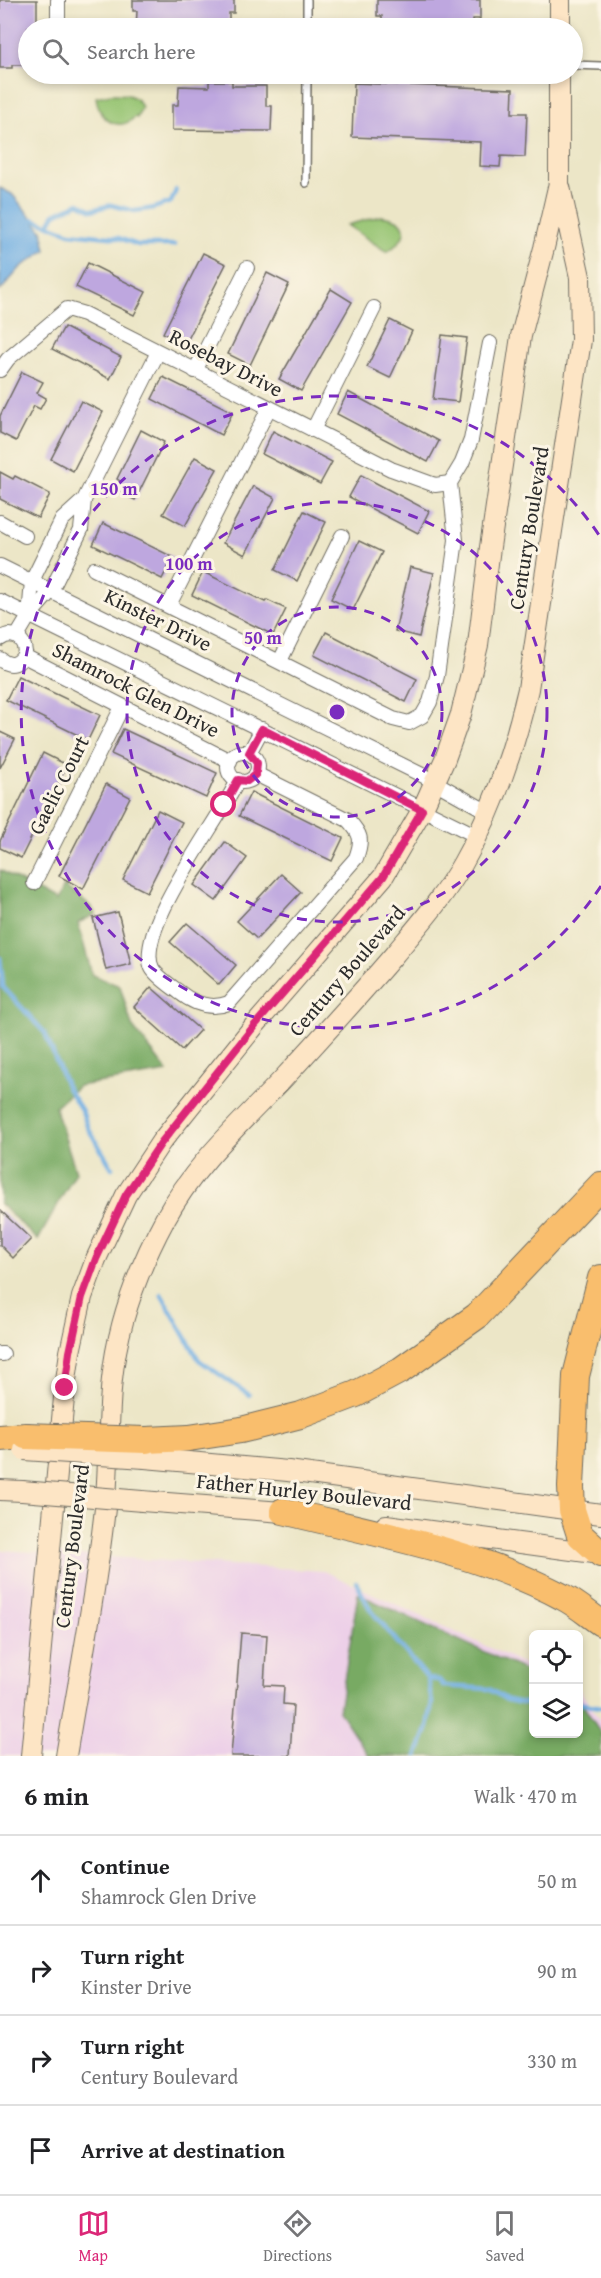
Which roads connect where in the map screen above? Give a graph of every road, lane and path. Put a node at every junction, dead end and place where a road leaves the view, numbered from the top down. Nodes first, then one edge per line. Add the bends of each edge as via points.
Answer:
1 (58, 0) edge
2 (307, 0) edge
3 (560, 0) edge
4 (58, 18) edge
5 (307, 18) edge
6 (560, 18) edge
7 (583, 65) edge
8 (601, 66) edge
9 (307, 84) edge
10 (559, 84) edge
11 (306, 183) dead end
12 (559, 183) junction
13 (247, 268) dead end
14 (374, 308) dead end
15 (490, 343) dead end
16 (158, 352) junction
17 (0, 370) edge
18 (195, 371) junction
19 (269, 408) junction
20 (313, 430) junction
21 (450, 483) junction
22 (84, 500) junction
23 (0, 522) edge
24 (25, 536) dead end
25 (342, 536) dead end
26 (0, 566) edge
27 (94, 569) dead end
28 (32, 581) junction
29 (51, 591) junction
30 (0, 601) edge
31 (169, 605) junction
32 (29, 616) junction
33 (17, 636) junction
34 (0, 639) edge
35 (24, 656) junction
36 (280, 661) junction
37 (2, 665) edge
38 (122, 706) junction
39 (262, 729) junction
40 (249, 753) junction
41 (230, 761) junction
42 (256, 774) junction
43 (238, 780) junction
44 (435, 782) junction
45 (422, 810) junction
46 (488, 812) junction
47 (477, 836) junction
48 (34, 883) dead end
49 (601, 1185) edge
50 (601, 1278) edge
51 (0, 1438) edge
52 (25, 1443) junction
53 (0, 1448) edge
54 (145, 1449) junction
55 (0, 1490) edge
56 (572, 1510) junction
57 (283, 1511) junction
58 (601, 1514) edge
59 (601, 1554) edge
60 (601, 1623) edge
61 (31, 1756) edge
62 (66, 1756) edge

1 - 4 street
2 - 5 lane
3 - 6 street
7 - 8 lane
9 - 11 lane
10 - 12 street, Century Boulevard
12 - 44 street, Century Boulevard via 521,336 478,645 461,714
12 - 46 street, Century Boulevard via 580,277 581,340 528,689 502,781
13 - 18 street
14 - 20 street
15 - 21 street via 471,440
16 - 17 street, Rosebay Drive via 67,309
16 - 18 street, Rosebay Drive
16 - 22 street
18 - 19 street, Rosebay Drive
19 - 20 street, Rosebay Drive
19 - 31 street
20 - 21 street, Rosebay Drive via 412,478 435,485
21 - 36 street via 456,540 452,578 437,676 422,716 409,723 393,719
22 - 28 street via 62,520
22 - 29 street via 81,530
23 - 24 street
25 - 36 street
26 - 28 street, Kinster Drive
27 - 31 street
28 - 29 street, Kinster Drive
28 - 32 street
29 - 32 street
29 - 44 street, Kinster Drive
30 - 32 street
31 - 36 street
32 - 33 street
32 - 39 street
33 - 34 street
33 - 35 street, Shamrock Glen Drive via 25,646
35 - 37 street, Shamrock Glen Drive via 14,664
35 - 38 street, Shamrock Glen Drive
38 - 41 street, Shamrock Glen Drive
38 - 48 street, Gaelic Court
39 - 40 street
39 - 45 street
40 - 41 street, Shamrock Glen Drive via 237,753
40 - 42 street via 257,763
41 - 43 street, Shamrock Glen Drive via 230,774
42 - 43 street via 247,781
42 - 43 street via 348,820 358,831 361,845 356,858 229,1003 217,1008 188,999 153,969 148,953 151,938 182,873
44 - 45 street, Century Boulevard
44 - 46 street, Kinster Drive
45 - 47 street
45 - 61 street, Century Boulevard via 383,877 255,1025 161,1143 126,1195 96,1259 82,1297 65,1388
46 - 47 street, Century Boulevard
47 - 62 street, Century Boulevard via 428,914 315,1044 201,1165 166,1216 143,1262 127,1306 112,1375 105,1516
49 - 54 highway via 477,1316 401,1370 356,1394 301,1415
50 - 56 highway via 576,1376
51 - 52 highway
52 - 53 street
52 - 54 highway, bridge
54 - 56 street, Father Hurley Boulevard
55 - 57 street, Father Hurley Boulevard, bridge
56 - 58 street, Father Hurley Boulevard
56 - 59 highway via 580,1535
57 - 59 street, Father Hurley Boulevard
57 - 60 highway via 471,1558 566,1598

